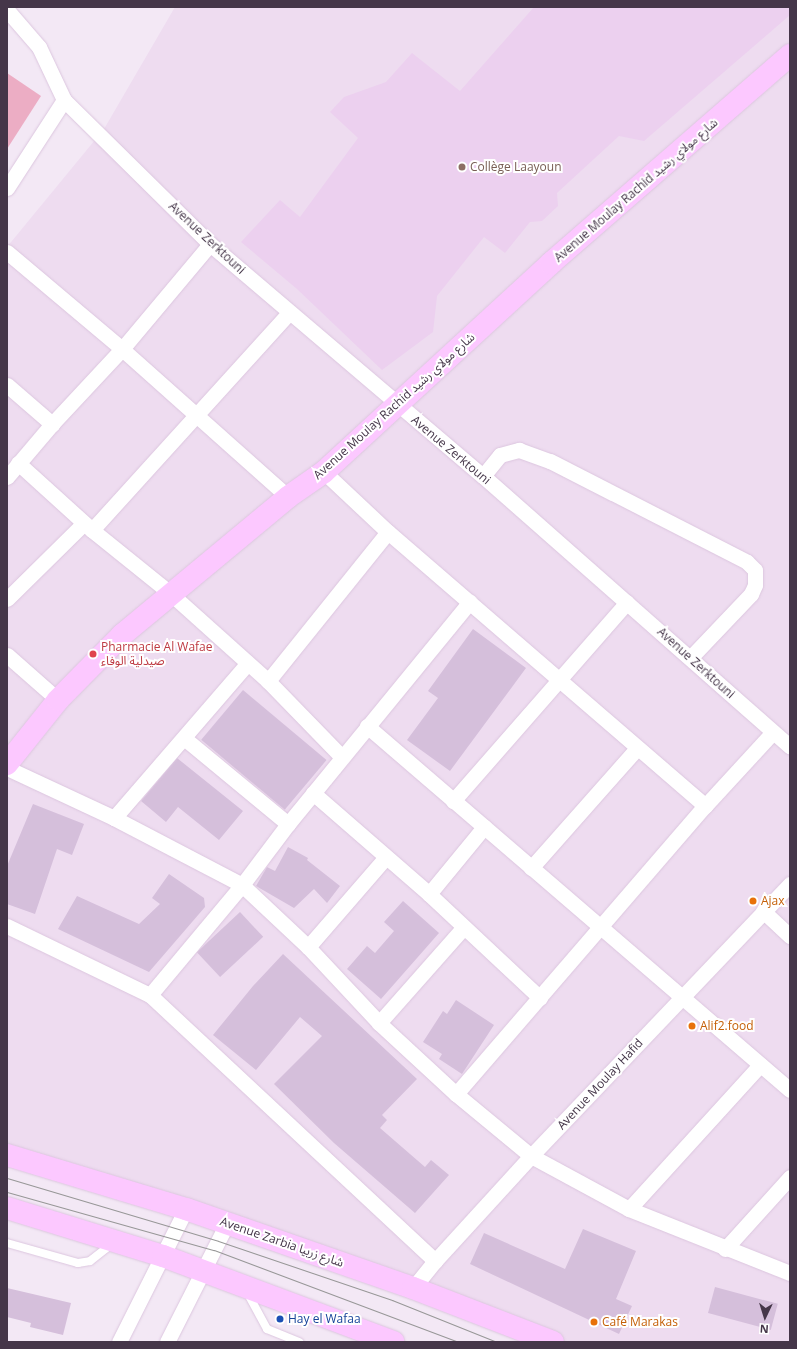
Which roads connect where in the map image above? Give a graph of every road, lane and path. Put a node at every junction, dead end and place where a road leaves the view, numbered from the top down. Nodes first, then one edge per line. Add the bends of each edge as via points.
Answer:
1 (7, 10) edge
2 (790, 55) edge
3 (64, 100) junction
4 (7, 188) edge
5 (210, 244) junction
6 (7, 252) edge
7 (290, 312) junction
8 (122, 349) junction
9 (7, 385) edge
10 (398, 405) junction
11 (196, 415) junction
12 (52, 424) junction
13 (18, 463) junction
14 (324, 472) junction
15 (483, 476) junction
16 (7, 477) edge
17 (288, 497) junction
18 (88, 527) junction
19 (388, 532) junction
20 (170, 593) junction
21 (7, 599) edge
22 (470, 602) junction
23 (627, 602) junction
24 (7, 655) edge
25 (690, 658) junction
26 (247, 664) junction
27 (558, 679) junction
28 (268, 680) junction
29 (58, 700) junction
30 (367, 726) junction
31 (774, 732) junction
32 (184, 738) junction
33 (790, 747) edge
34 (637, 748) junction
35 (342, 757) junction
36 (7, 764) edge
37 (7, 768) edge
38 (313, 793) junction
39 (454, 801) junction
40 (705, 806) junction
41 (114, 818) junction
42 (288, 824) junction
43 (484, 827) junction
44 (386, 856) junction
45 (532, 868) junction
46 (790, 884) edge
47 (242, 885) junction
48 (429, 894) junction
49 (762, 911) junction
50 (7, 926) edge
51 (464, 926) junction
52 (600, 928) junction
53 (790, 936) edge
54 (308, 947) junction
55 (150, 995) junction
56 (540, 998) junction
57 (681, 998) junction
58 (379, 1023) junction
59 (760, 1065) junction
60 (790, 1090) edge
61 (456, 1094) junction
62 (7, 1155) edge
63 (531, 1156) junction
64 (790, 1177) edge
65 (7, 1208) edge
66 (186, 1209) junction
67 (629, 1209) junction
68 (227, 1223) junction
69 (117, 1240) junction
70 (7, 1242) edge
71 (725, 1249) junction
72 (163, 1256) junction
73 (435, 1260) junction
74 (204, 1270) junction
75 (790, 1273) edge
76 (244, 1284) junction
77 (413, 1288) junction
78 (119, 1342) edge
79 (167, 1342) edge
80 (300, 1342) edge
81 (393, 1342) edge
82 (553, 1342) edge

1 - 3 street via 40,47
2 - 10 street, Avenue Moulay Rachid شارع مولاي رشيد via 551,263
3 - 4 street
3 - 5 street, Avenue Zerktouni
5 - 7 street, Avenue Zerktouni
5 - 8 street
6 - 8 street
7 - 10 street, Avenue Zerktouni
7 - 11 street
8 - 11 street
8 - 12 street
9 - 12 street
10 - 14 street, Avenue Moulay Rachid شارع مولاي رشيد
10 - 15 street, Avenue Zerktouni
11 - 17 street
11 - 18 street
12 - 13 street
13 - 16 street
13 - 18 street
14 - 17 street, Avenue Moulay Rachid شارع مولاي رشيد
14 - 19 street
15 - 23 street, Avenue Zerktouni
15 - 25 street via 500,456 519,450 550,462 747,562 755,570 755,585 751,594
17 - 20 street, Avenue Moulay Rachid شارع مولاي رشيد
18 - 20 street
18 - 21 street
19 - 22 street
19 - 28 street
20 - 26 street
20 - 29 street, Avenue Moulay Rachid شارع مولاي رشيد via 122,635
22 - 27 street
22 - 30 street
23 - 25 street, Avenue Zerktouni
23 - 27 street
24 - 29 street
25 - 31 street, Avenue Zerktouni
26 - 28 street
26 - 32 street
27 - 34 street
27 - 39 street
28 - 35 street
29 - 36 street, Avenue Moulay Rachid شارع مولاي رشيد
30 - 35 street
30 - 39 street
31 - 33 street, Avenue Zerktouni
31 - 40 street
32 - 41 street
32 - 42 street
34 - 40 street
34 - 45 street
35 - 38 street
37 - 41 street
38 - 42 street
38 - 44 street
39 - 43 street
40 - 52 street
41 - 47 street
42 - 47 street
43 - 45 street
43 - 48 street
44 - 48 street
44 - 54 street
45 - 52 street
46 - 49 street, Avenue Moulay Hafid
47 - 54 street
47 - 55 street
48 - 51 street
49 - 53 street
49 - 57 street, Avenue Moulay Hafid
50 - 55 street
51 - 56 street
51 - 58 street
52 - 56 street
52 - 57 street
54 - 58 street
55 - 73 street
56 - 61 street
57 - 59 street
57 - 63 street, Avenue Moulay Hafid
58 - 61 street
59 - 60 street
59 - 67 street
61 - 63 street
62 - 66 street, Avenue Zarbia شارع زربيا
63 - 67 street
63 - 73 street, Avenue Moulay Hafid
64 - 71 street
65 - 69 street
66 - 68 street, Avenue Zarbia شارع زربيا
66 - 72 street
67 - 71 street
68 - 74 street
68 - 77 street, Avenue Zarbia شارع زربيا
69 - 70 lane via 90,1261 78,1263
69 - 72 street
71 - 75 street
72 - 74 street
72 - 78 street
73 - 77 street, Avenue Moulay Hafid
74 - 76 street
74 - 79 street
76 - 80 lane via 267,1329
76 - 81 street
77 - 82 street, Avenue Zarbia شارع زربيا

